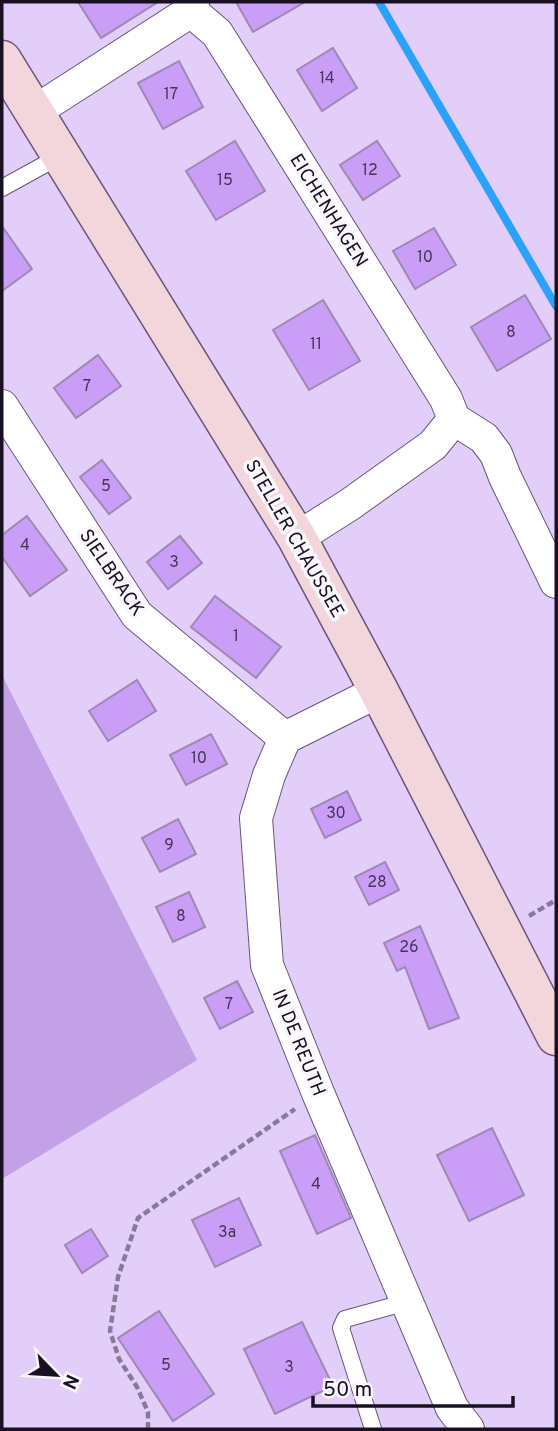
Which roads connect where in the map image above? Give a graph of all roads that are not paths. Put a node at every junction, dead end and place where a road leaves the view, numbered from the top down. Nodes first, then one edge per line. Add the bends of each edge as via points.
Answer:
1 (192, 6) edge
2 (2, 60) edge
3 (34, 112) junction
4 (60, 156) junction
5 (2, 188) edge
6 (2, 406) edge
7 (454, 419) junction
8 (297, 538) junction
9 (556, 582) edge
10 (379, 691) junction
11 (285, 738) junction
12 (556, 1036) edge
13 (407, 1302) junction
14 (373, 1429) edge
15 (468, 1429) edge

1 - 3 street, EICHENHAGEN
1 - 7 street, EICHENHAGEN via 216,33 446,399
2 - 3 street, STELLER CHAUSSEE
3 - 4 street, STELLER CHAUSSEE
4 - 5 lane
4 - 8 street, STELLER CHAUSSEE
6 - 11 street, SIELBRACK via 137,615
7 - 8 street via 433,445
7 - 9 street via 484,438 496,454
8 - 10 street, STELLER CHAUSSEE
10 - 11 street
10 - 12 street, STELLER CHAUSSEE
11 - 13 street, IN DE REUTH via 256,818 267,965
13 - 14 lane via 345,1319 341,1328
13 - 15 street, IN DE REUTH via 452,1408

